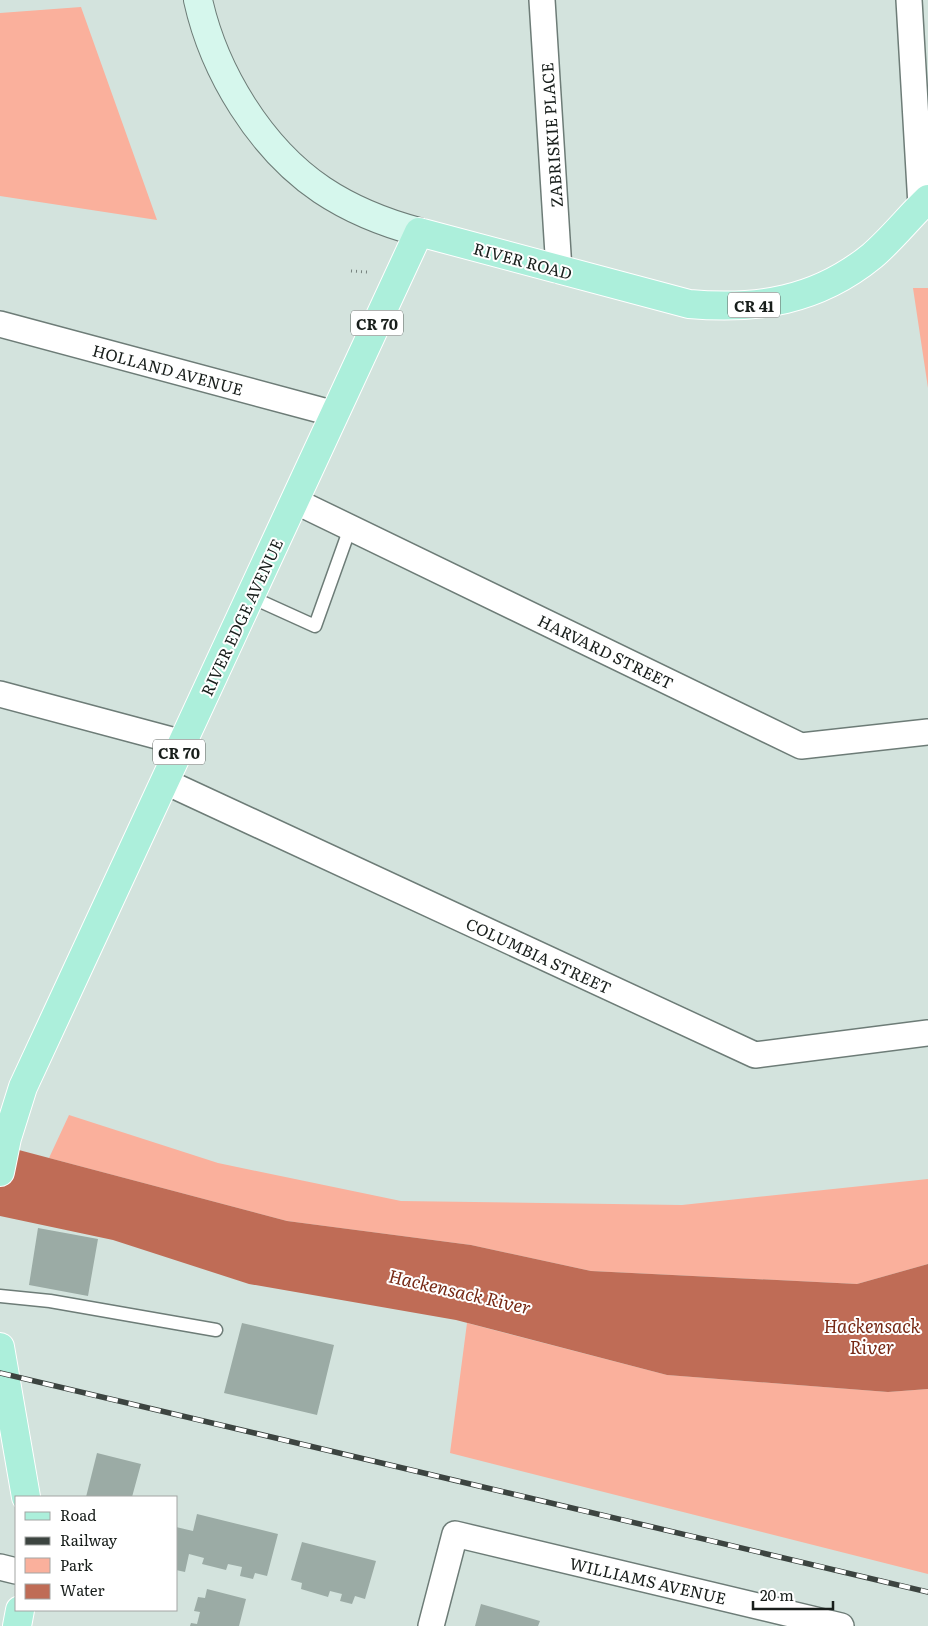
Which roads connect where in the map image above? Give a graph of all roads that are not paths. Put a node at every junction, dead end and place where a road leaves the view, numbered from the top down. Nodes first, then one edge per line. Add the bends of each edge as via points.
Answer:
1 (198, 0) edge
2 (542, 0) edge
3 (908, 0) edge
4 (924, 202) edge
5 (419, 232) junction
6 (559, 270) junction
7 (0, 324) edge
8 (335, 414) junction
9 (295, 501) junction
10 (350, 528) junction
11 (251, 597) junction
12 (0, 694) edge
13 (928, 732) edge
14 (183, 743) junction
15 (166, 782) junction
16 (928, 1033) edge
17 (0, 1172) edge
18 (0, 1296) edge
19 (216, 1330) dead end
20 (0, 1347) edge
21 (26, 1496) edge
22 (0, 1567) edge
23 (15, 1571) edge
24 (20, 1611) edge
25 (17, 1626) edge
26 (431, 1626) edge
27 (841, 1626) edge

1 - 5 main road, RIVER ROAD / CR 41 via 214,50 233,90 260,131 289,163 321,190 357,211
2 - 6 street, ZABRISKIE PLACE
3 - 4 street
4 - 6 main road, RIVER ROAD / CR 41 via 871,256 838,279 802,295 763,304 728,307 689,304
5 - 6 main road, RIVER ROAD / CR 41
5 - 8 main road, RIVER EDGE AVENUE / CR 70
7 - 8 street, HOLLAND AVENUE
8 - 9 main road, RIVER EDGE AVENUE / CR 70
9 - 10 street, HARVARD STREET
9 - 11 main road, RIVER EDGE AVENUE / CR 70
10 - 11 lane via 314,626
10 - 13 street, HARVARD STREET via 801,746
11 - 14 main road, RIVER EDGE AVENUE / CR 70
12 - 14 street
14 - 15 main road, RIVER EDGE AVENUE / CR 70
15 - 16 street, COLUMBIA STREET via 755,1055
15 - 17 main road, RIVER EDGE AVENUE / CR 70 via 23,1087
18 - 19 lane via 50,1301
20 - 21 main road
22 - 23 street
24 - 25 main road
26 - 27 street, WILLIAMS AVENUE via 455,1534

